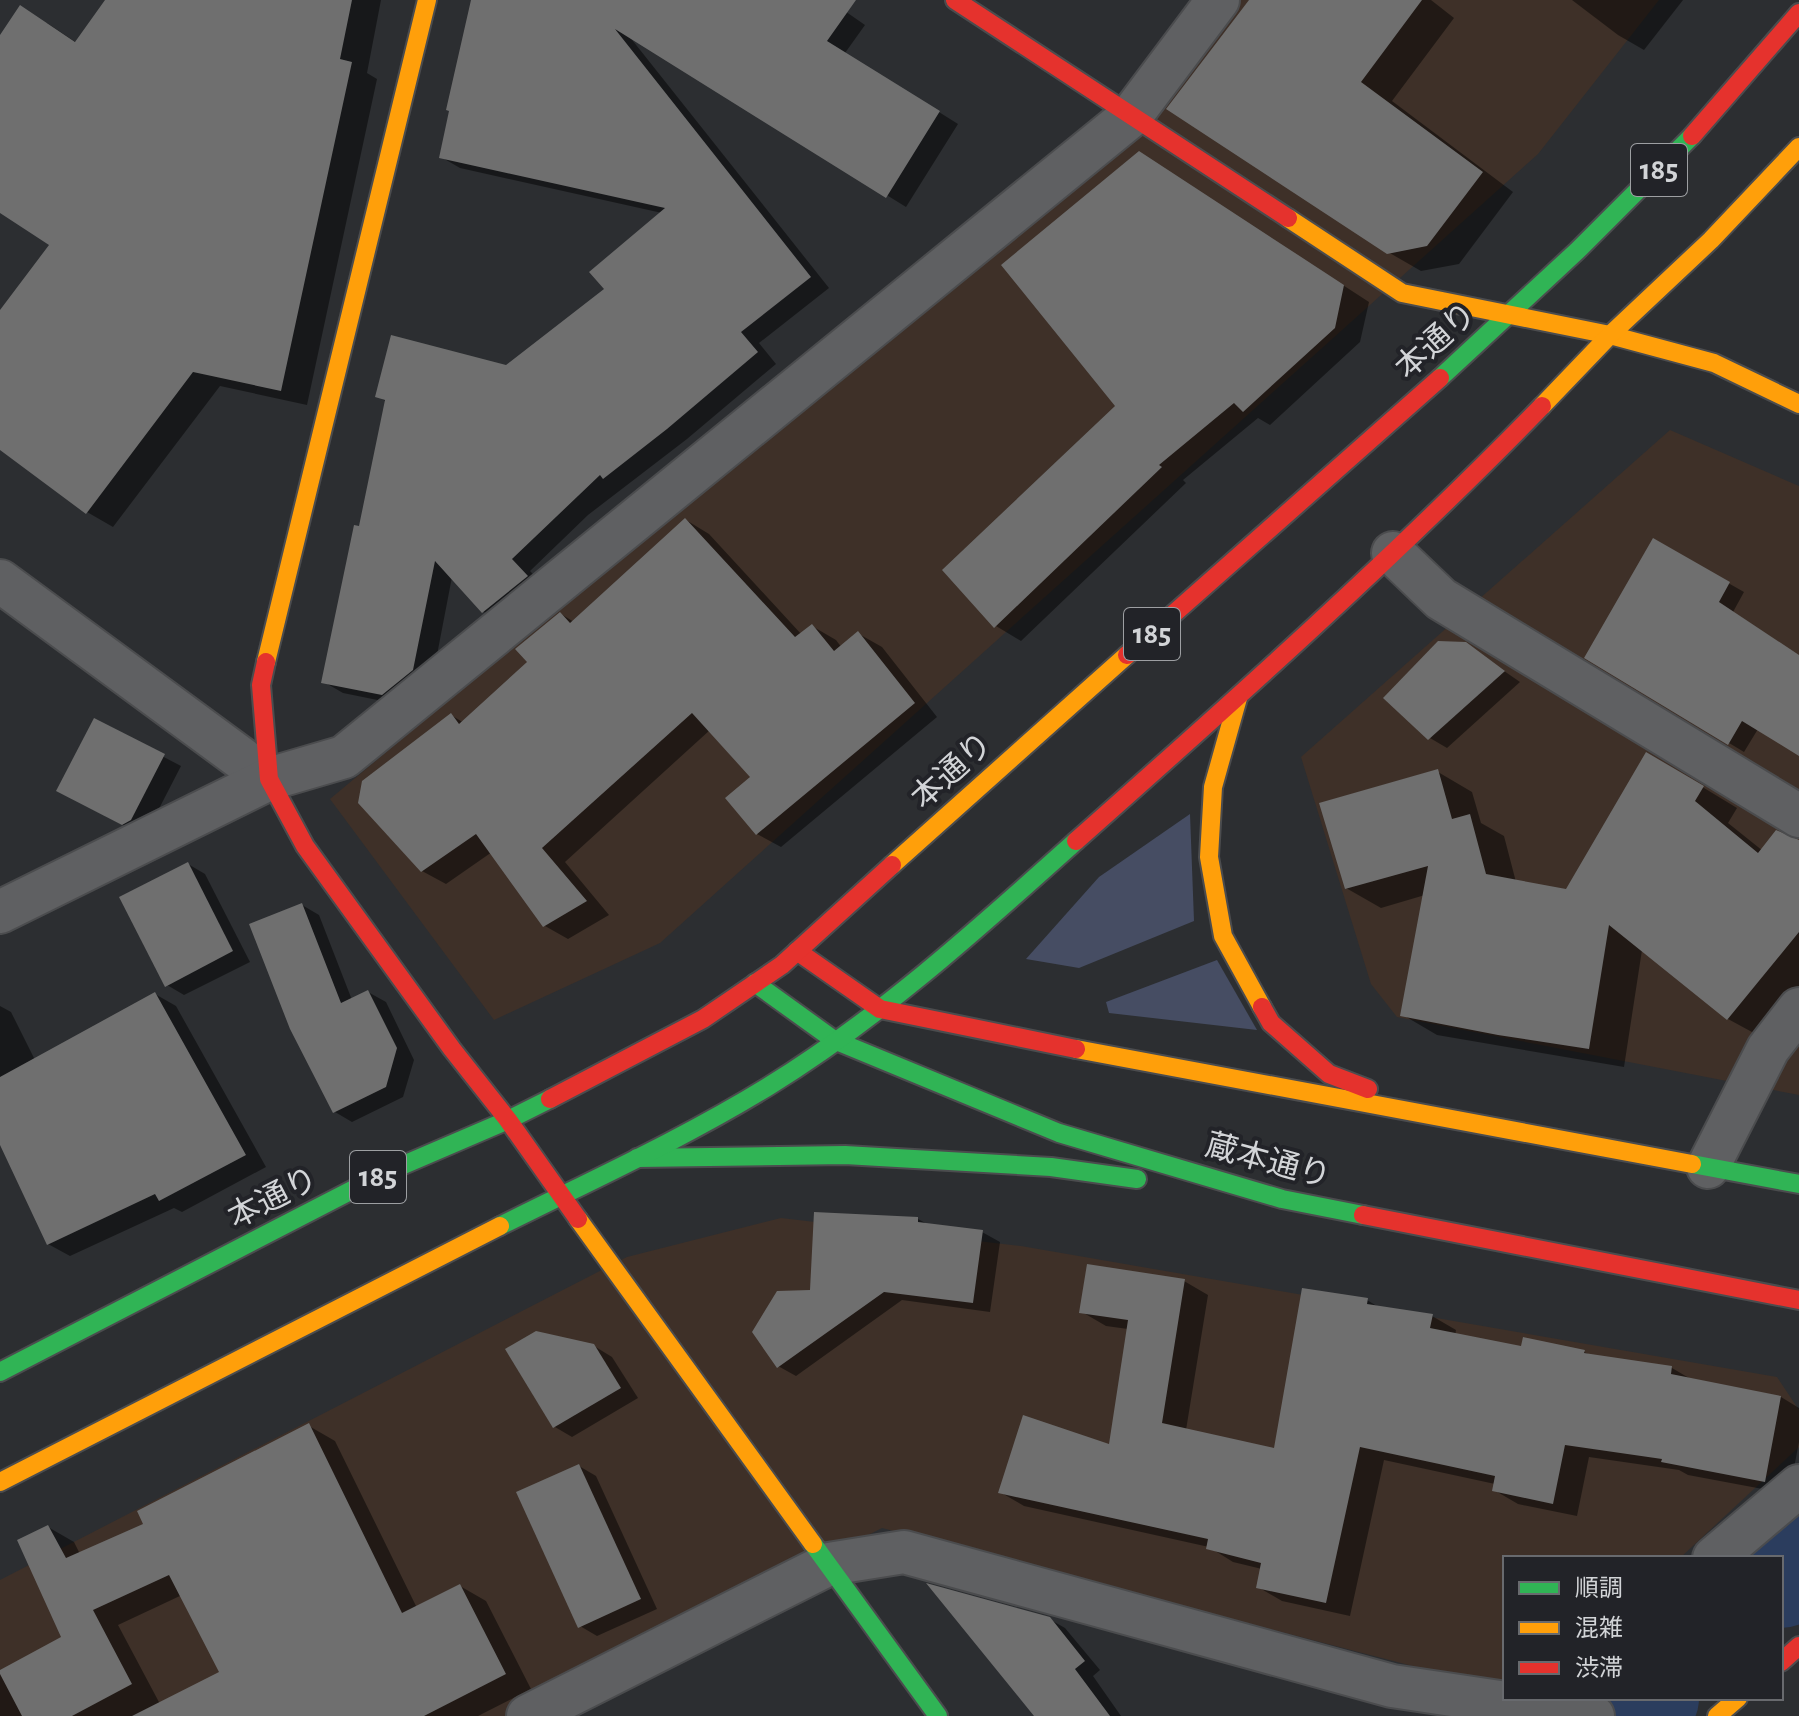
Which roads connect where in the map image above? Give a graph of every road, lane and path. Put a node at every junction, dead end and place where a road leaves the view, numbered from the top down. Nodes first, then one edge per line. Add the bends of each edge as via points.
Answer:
1 (427, 0) edge
2 (955, 0) edge
3 (1218, 0) edge
4 (1799, 13) edge
5 (1131, 116) junction
6 (1799, 147) edge
7 (1507, 316) junction
8 (1610, 335) junction
9 (1799, 404) edge
10 (1393, 553) junction
11 (0, 581) edge
12 (1238, 698) junction
13 (269, 779) junction
14 (1799, 816) edge
15 (0, 912) edge
16 (797, 951) junction
17 (755, 983) junction
18 (880, 1009) junction
19 (1799, 1009) edge
20 (834, 1040) junction
21 (1438, 1117) junction
22 (508, 1120) junction
23 (637, 1158) junction
24 (1708, 1167) junction
25 (1799, 1184) edge
26 (560, 1195) junction
27 (1282, 1199) junction
28 (1799, 1300) edge
29 (0, 1372) edge
30 (0, 1482) edge
31 (1799, 1486) edge
32 (1716, 1556) edge
33 (829, 1564) junction
34 (1799, 1646) edge
35 (1783, 1660) edge
36 (1736, 1700) edge
37 (1554, 1710) edge
38 (528, 1716) edge
39 (938, 1716) edge
40 (1717, 1716) edge

1 - 13 main road via 261,685
2 - 5 main road
3 - 5 street
4 - 7 main road, 本通り / 185 via 1644,186
5 - 7 main road via 1402,293
5 - 13 street via 344,757
6 - 8 main road, 185
7 - 8 main road
7 - 16 main road, 本通り / 185
8 - 9 main road via 1714,363
8 - 10 main road, 185
10 - 12 main road, 185
10 - 14 street via 1441,599
11 - 13 street
12 - 18 main road, 185
12 - 21 main road via 1213,787 1209,857 1223,936 1271,1023 1329,1074
13 - 15 street
13 - 22 main road via 305,846
16 - 17 main road, 本通り / 185
16 - 18 main road
17 - 20 main road, 蔵本通り
17 - 22 main road, 本通り / 185 via 703,1019
18 - 20 main road, 185
18 - 21 main road
19 - 24 street via 1768,1049
20 - 23 main road, 185 via 769,1086
20 - 27 main road, 蔵本通り via 1059,1133
21 - 24 main road
22 - 26 main road
22 - 29 main road, 本通り / 185 via 387,1172
23 - 26 main road, 185
23 - 27 main road via 845,1155 1051,1167
24 - 25 main road
26 - 30 main road, 185
26 - 33 main road
27 - 28 main road, 蔵本通り
31 - 32 street
33 - 37 street via 904,1552 1392,1686
33 - 38 street
33 - 39 main road
34 - 35 main road
36 - 40 main road

